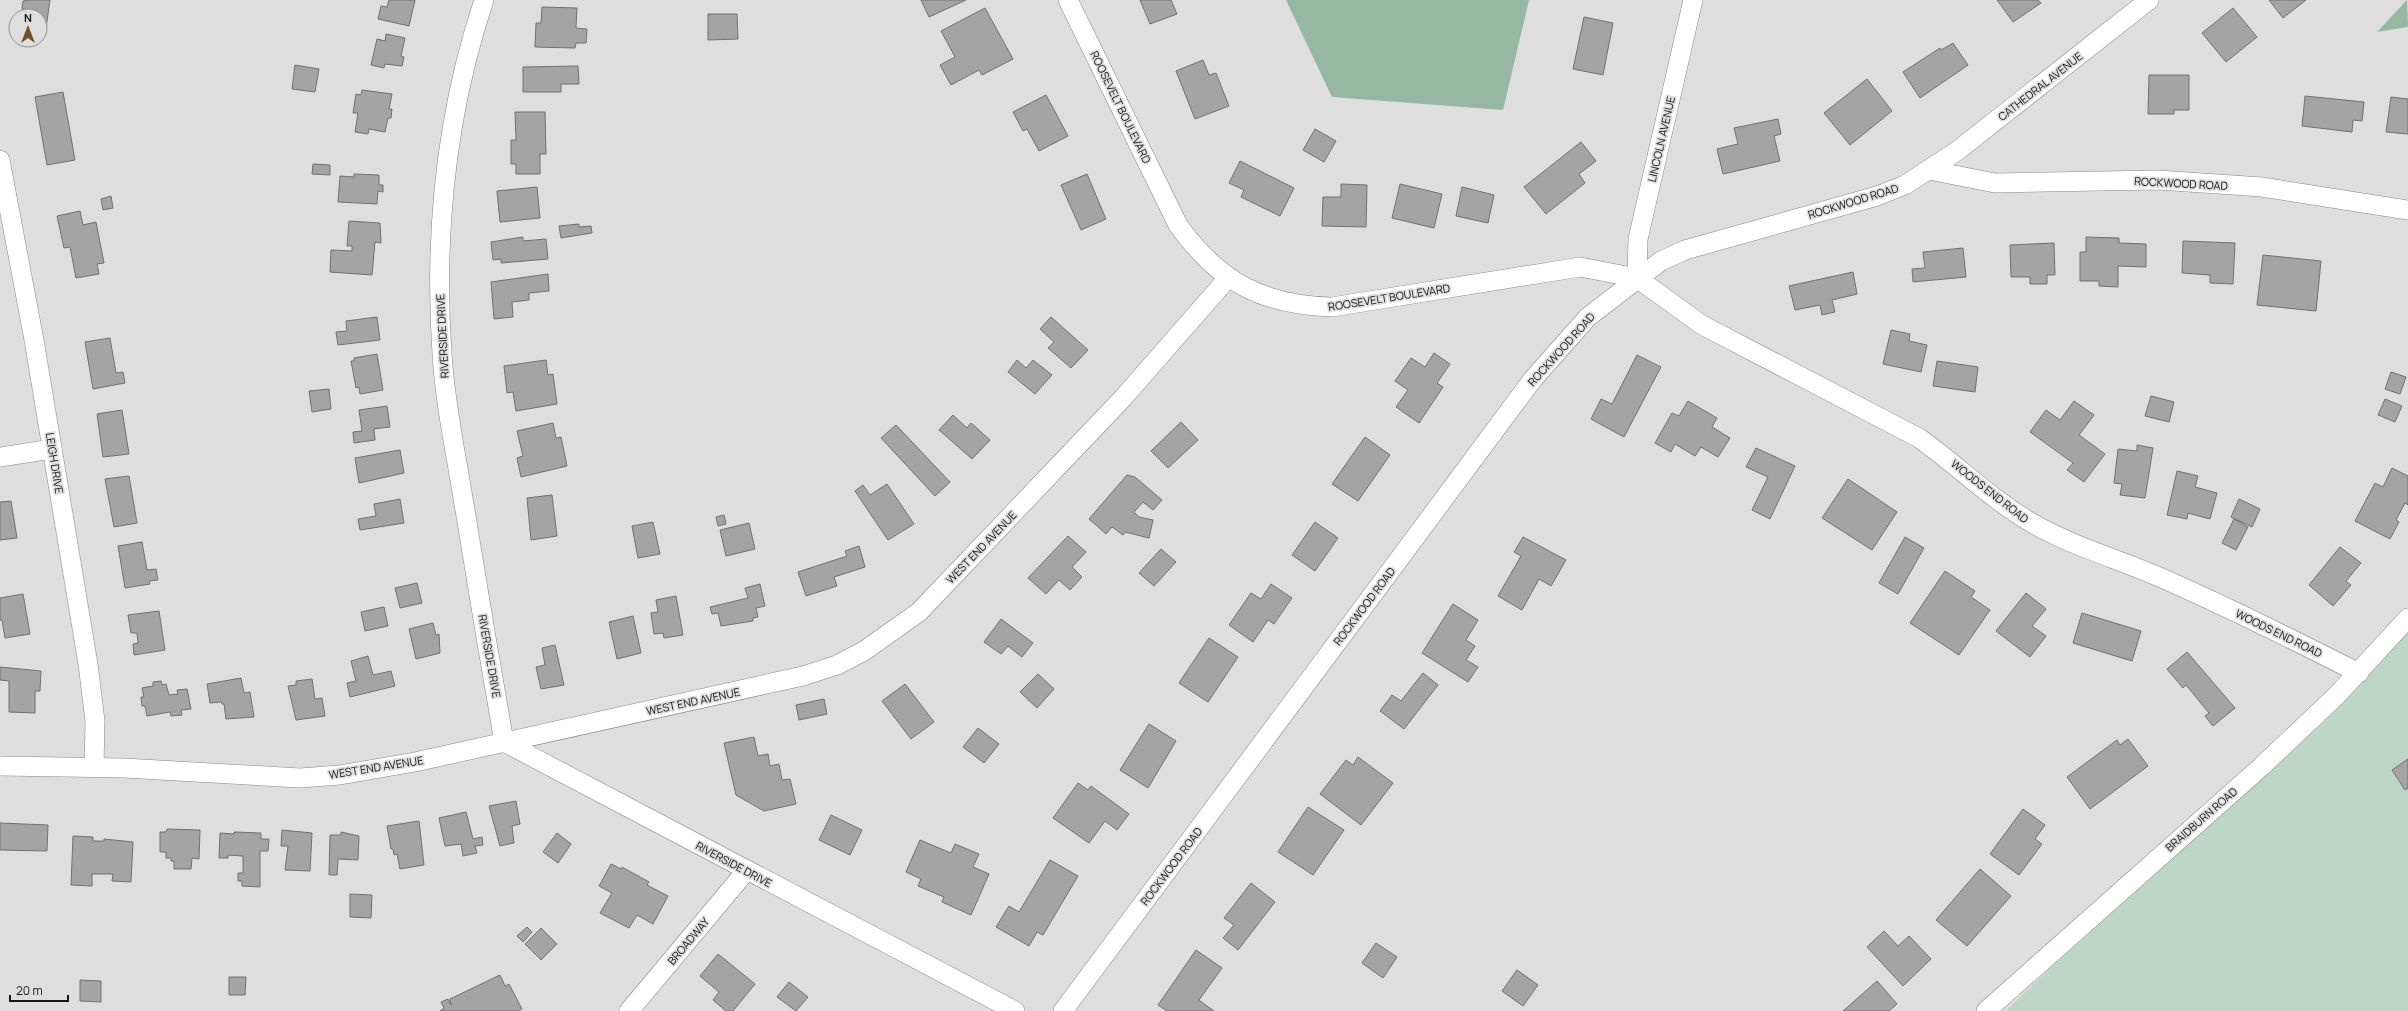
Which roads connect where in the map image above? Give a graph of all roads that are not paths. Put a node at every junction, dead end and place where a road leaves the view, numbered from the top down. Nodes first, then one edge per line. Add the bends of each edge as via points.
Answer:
1 (484, 0) edge
2 (1068, 0) edge
3 (1693, 0) edge
4 (2149, 0) edge
5 (0, 160) edge
6 (1929, 170) junction
7 (2408, 210) edge
8 (1228, 278) junction
9 (1637, 278) junction
10 (52, 449) junction
11 (0, 457) edge
12 (2408, 618) edge
13 (2359, 673) junction
14 (504, 742) junction
15 (0, 766) edge
16 (94, 768) junction
17 (747, 870) junction
18 (629, 1011) edge
19 (1014, 1011) edge
20 (1063, 1011) edge
21 (1986, 1011) edge

1 - 14 street, RIVERSIDE DRIVE via 458,92 447,157 440,228 439,299 444,385
2 - 8 street, ROOSEVELT BOULEVARD via 1178,225 1212,266
3 - 9 street, LINCOLN AVENUE via 1638,239
4 - 6 street, CATHEDRAL AVENUE via 1957,151
5 - 10 street, LEIGH DRIVE
6 - 7 street, ROCKWOOD ROAD via 1995,183 2158,180 2262,187
6 - 9 street, ROCKWOOD ROAD via 1905,185 1877,196 1685,250 1661,261
8 - 9 street, ROOSEVELT BOULEVARD via 1253,292 1278,301 1304,306 1332,307 1580,267
8 - 14 street, WEST END AVENUE via 1124,398 919,612 864,651 837,665 803,676
9 - 13 street, WOODS END ROAD via 1702,325 1919,438 1952,461 2002,503 2032,523 2078,546 2156,576 2263,624
9 - 20 street, ROCKWOOD ROAD via 1588,317 1533,379
10 - 11 street
10 - 16 street, LEIGH DRIVE via 94,714
12 - 13 street, BRAIDBURN ROAD
13 - 21 street, BRAIDBURN ROAD via 2261,766
14 - 16 street, WEST END AVENUE via 340,775 300,778
14 - 17 street, RIVERSIDE DRIVE
15 - 16 street, WEST END AVENUE
17 - 18 street, BROADWAY
17 - 19 street, RIVERSIDE DRIVE

